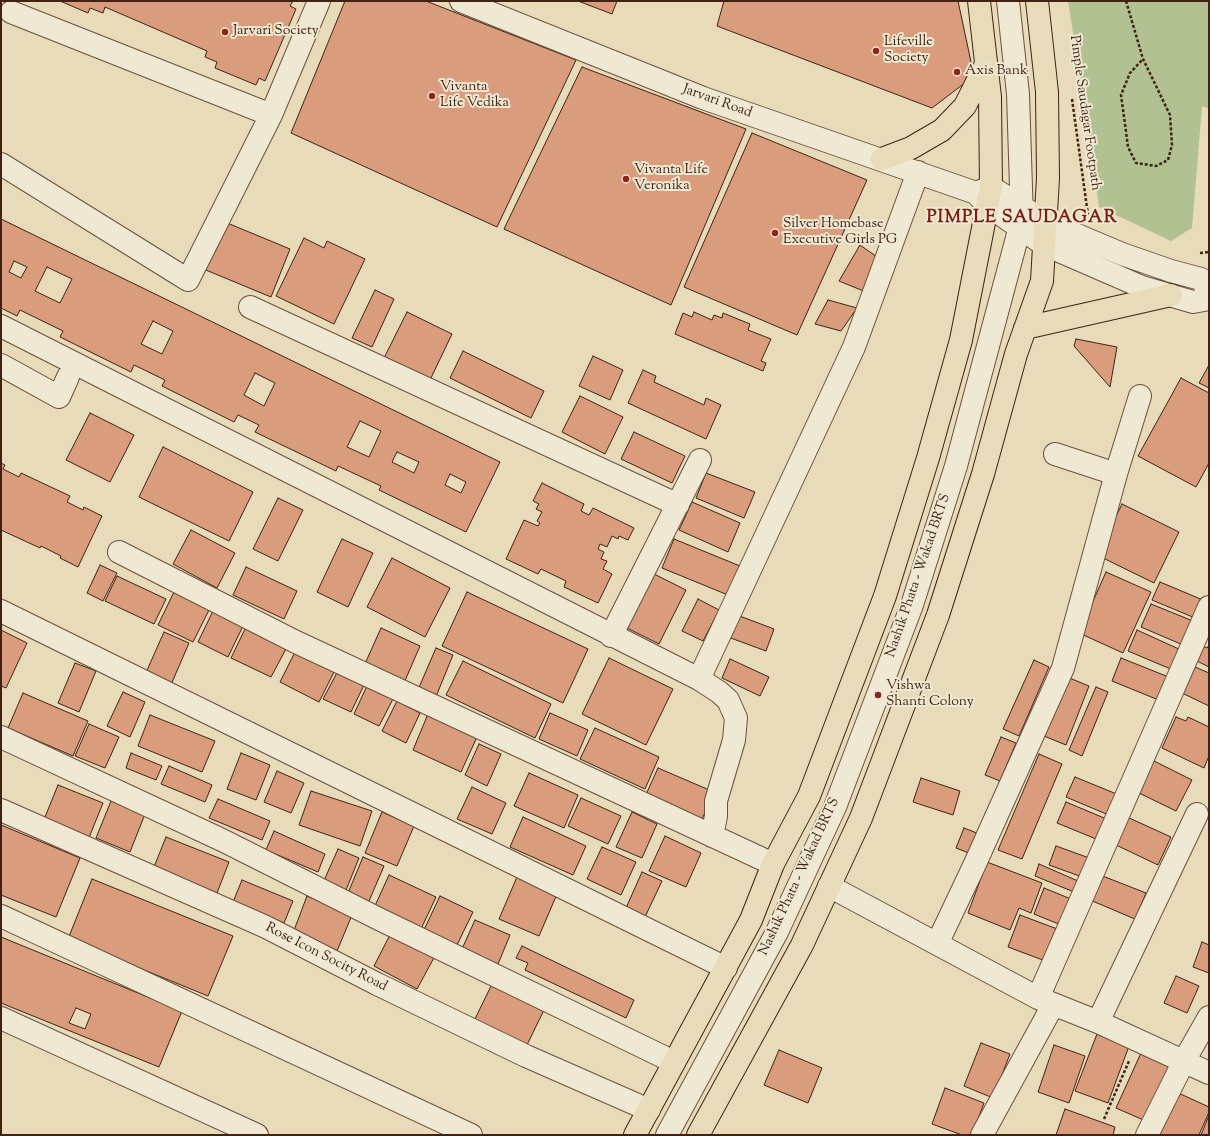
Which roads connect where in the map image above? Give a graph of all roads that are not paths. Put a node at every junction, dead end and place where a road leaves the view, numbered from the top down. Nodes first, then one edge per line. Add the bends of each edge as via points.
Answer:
1 (318, 1) edge
2 (461, 1) edge
3 (979, 1) edge
4 (1008, 1) edge
5 (1037, 1) edge
6 (9, 10) edge
7 (986, 64) junction
8 (271, 115) junction
9 (882, 159) junction
10 (1, 164) edge
11 (918, 172) junction
12 (985, 195) junction
13 (1021, 217) junction
14 (1046, 222) junction
15 (1043, 244) junction
16 (1209, 292) edge
17 (1171, 295) junction
18 (1209, 299) edge
19 (250, 307) dead end
20 (1, 326) edge
21 (1025, 328) junction
22 (1, 365) edge
23 (68, 377) dead end
24 (1140, 396) dead end
25 (1055, 454) dead end
26 (700, 460) dead end
27 (1116, 474) junction
28 (678, 505) junction
29 (119, 552) dead end
30 (1209, 606) edge
31 (1, 611) edge
32 (611, 636) junction
33 (699, 679) junction
34 (1, 737) edge
35 (1, 810) edge
36 (1197, 814) dead end
37 (712, 836) junction
38 (773, 864) junction
39 (829, 886) junction
40 (1, 916) edge
41 (937, 944) junction
42 (726, 968) junction
43 (1045, 1002) junction
44 (1209, 1017) edge
45 (1, 1018) edge
46 (1098, 1022) junction
47 (1184, 1061) junction
48 (674, 1062) junction
49 (1209, 1073) edge
50 (649, 1110) junction
51 (257, 1135) edge
52 (471, 1135) edge
53 (635, 1135) edge
54 (667, 1135) edge
55 (698, 1135) edge
56 (982, 1135) edge
57 (1148, 1135) edge

1 - 8 street
2 - 9 street, Jarvari Road via 703,98
3 - 7 main road
4 - 13 street, Nashik Phata - Wakad BRTS via 1018,94
5 - 14 main road via 1047,92
6 - 8 street
7 - 9 main road via 965,106 942,130 911,148
7 - 12 main road via 990,96
8 - 10 street via 188,280
9 - 11 street, Jarvari Road
11 - 12 street, Jarvari Road
11 - 33 street via 854,347
12 - 13 street, Jarvari Road
12 - 38 main road via 960,340 928,458 885,596 808,796
13 - 14 street, Jarvari Road
13 - 15 street, Jarvari Road
13 - 54 street, Nashik Phata - Wakad BRTS via 956,466 912,605 840,792 777,932
14 - 15 main road
14 - 16 street, Jarvari Road via 1122,254 1201,279
15 - 17 street, Jarvari Road via 1142,287
15 - 21 main road via 1042,282
17 - 18 street, Jarvari Road via 1193,302
17 - 21 main road
19 - 28 street
20 - 32 street
21 - 39 main road via 983,474 938,615 861,818
22 - 23 street via 59,397
24 - 27 street
25 - 27 street
26 - 28 street
27 - 41 street via 1063,668
28 - 32 street
29 - 37 street via 296,642
30 - 43 street
31 - 42 street
32 - 33 street
33 - 37 street via 728,700 736,718 734,740 716,801
34 - 48 street via 222,840
35 - 50 street, Rose Icon Socity Road via 266,926 476,1032
36 - 46 street
37 - 38 street
38 - 42 main road via 751,920
39 - 41 street
39 - 55 main road via 802,945
40 - 52 street
41 - 43 street
42 - 48 main road
43 - 46 street
43 - 56 street
44 - 47 street
45 - 51 street
46 - 47 street
47 - 49 street
47 - 57 street
48 - 50 main road
50 - 53 main road

